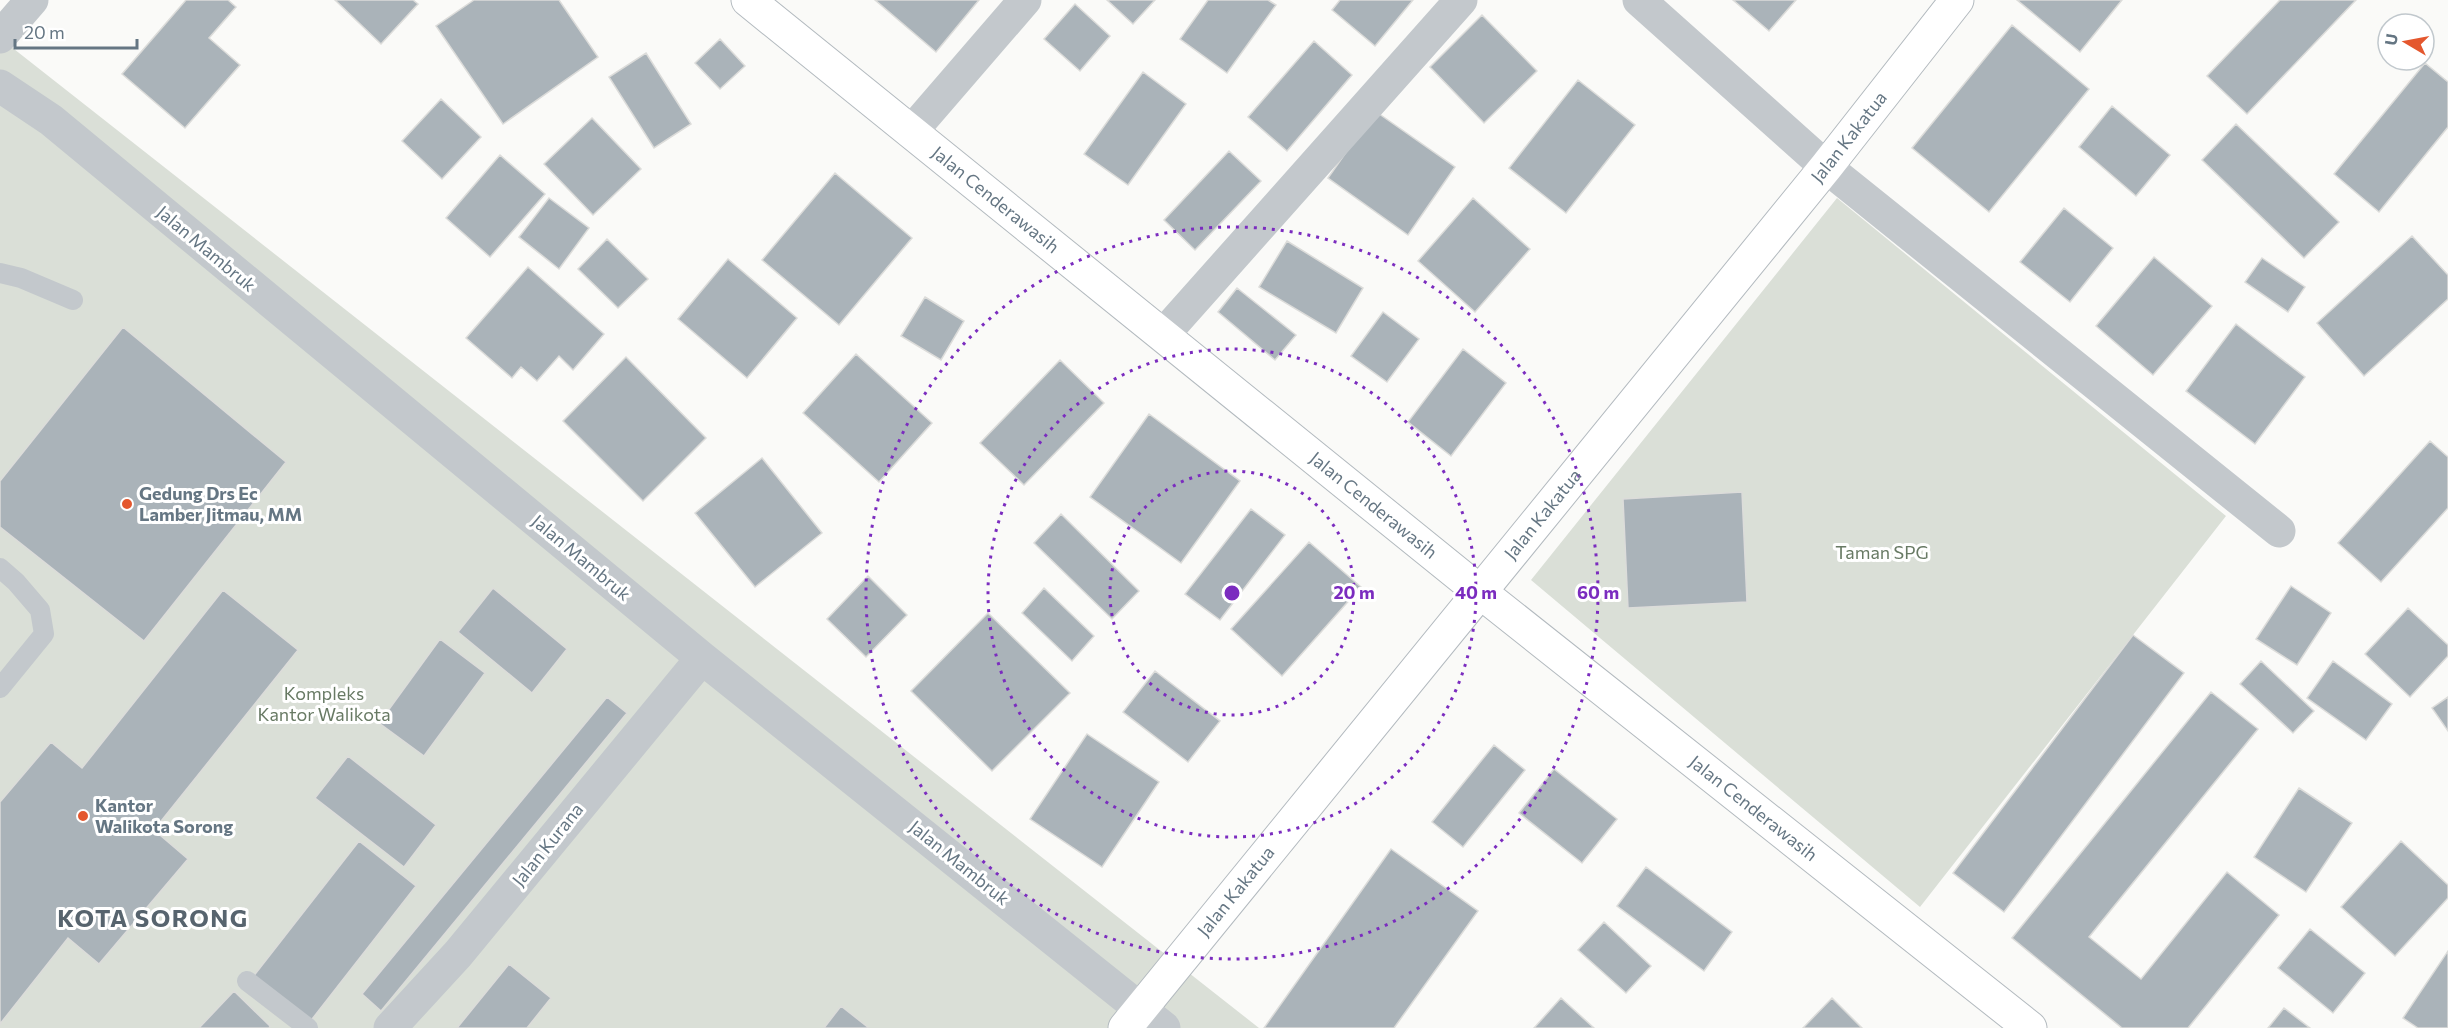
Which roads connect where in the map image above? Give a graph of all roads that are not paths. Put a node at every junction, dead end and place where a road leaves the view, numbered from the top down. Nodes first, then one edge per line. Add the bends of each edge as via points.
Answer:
1 (32, 0) edge
2 (748, 0) edge
3 (1025, 0) edge
4 (1461, 0) edge
5 (1640, 0) edge
6 (1957, 0) edge
7 (0, 37) edge
8 (0, 86) edge
9 (911, 132) junction
10 (1826, 167) junction
11 (0, 273) edge
12 (73, 300) dead end
13 (1163, 335) junction
14 (2279, 531) dead end
15 (0, 568) edge
16 (1479, 591) junction
17 (702, 658) junction
18 (0, 688) edge
19 (247, 981) dead end
20 (1143, 1021) edge
21 (308, 1028) edge
22 (390, 1028) edge
23 (2030, 1028) edge

1 - 7 street
2 - 9 street, Jalan Cenderawasih
3 - 9 street
4 - 13 street
5 - 10 street
6 - 10 street, Jalan Kakatua
8 - 17 street, Jalan Mambruk via 51,120
9 - 13 street, Jalan Cenderawasih
10 - 14 street
10 - 16 street, Jalan Kakatua
11 - 12 lane
13 - 16 street, Jalan Cenderawasih
15 - 18 lane via 40,610 44,634
16 - 20 street, Jalan Kakatua
16 - 23 street, Jalan Cenderawasih
17 - 20 street, Jalan Mambruk
17 - 22 street, Jalan Kurana via 458,954
19 - 21 lane

